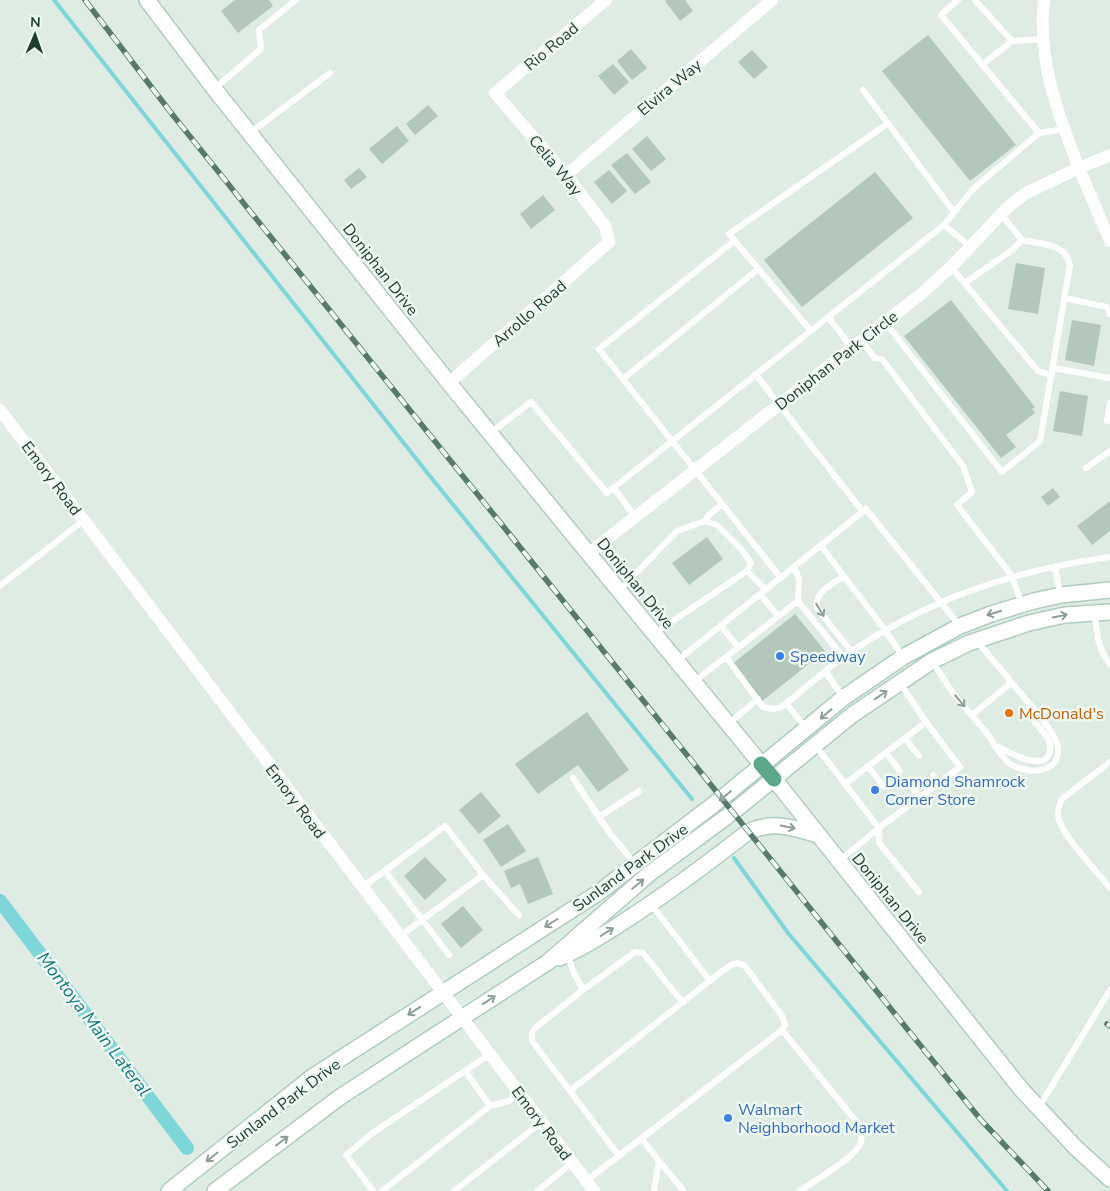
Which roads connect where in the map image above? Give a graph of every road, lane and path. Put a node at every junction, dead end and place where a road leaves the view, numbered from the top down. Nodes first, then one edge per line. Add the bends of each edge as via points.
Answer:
1 (147, 0) edge
2 (296, 0) edge
3 (606, 0) edge
4 (772, 0) edge
5 (958, 0) edge
6 (975, 0) edge
7 (1044, 0) edge
8 (1043, 39) junction
9 (1012, 41) junction
10 (982, 65) junction
11 (330, 73) dead end
12 (214, 89) junction
13 (862, 90) dead end
14 (495, 93) joint
15 (887, 124) junction
16 (1064, 129) junction
17 (250, 133) junction
18 (1039, 133) junction
19 (1110, 155) edge
20 (1079, 168) junction
21 (566, 175) junction
22 (954, 212) junction
23 (1001, 214) junction
24 (944, 224) junction
25 (734, 240) junction
26 (1022, 240) junction
27 (609, 242) joint
28 (1110, 242) edge
29 (971, 247) junction
30 (951, 267) junction
31 (758, 269) junction
32 (965, 283) junction
33 (1064, 298) junction
34 (1109, 309) edge
35 (828, 317) junction
36 (885, 322) junction
37 (811, 331) junction
38 (856, 344) junction
39 (1052, 371) junction
40 (756, 375) junction
41 (1110, 378) edge
42 (623, 379) junction
43 (449, 383) junction
44 (1110, 403) edge
45 (779, 405) junction
46 (0, 410) edge
47 (1107, 421) dead end
48 (490, 433) junction
49 (672, 442) junction
50 (1110, 451) edge
51 (1086, 468) dead end
52 (695, 471) junction
53 (614, 488) junction
54 (722, 504) junction
55 (863, 512) junction
56 (636, 517) junction
57 (84, 520) junction
58 (705, 521) junction
59 (821, 546) junction
60 (590, 553) junction
61 (762, 554) junction
62 (1110, 557) edge
63 (751, 563) junction
64 (1055, 566) junction
65 (794, 568) junction
66 (747, 571) junction
67 (844, 576) junction
68 (1012, 576) junction
69 (781, 578) junction
70 (0, 586) edge
71 (620, 590) junction
72 (1110, 590) edge
73 (763, 592) junction
74 (1061, 595) junction
75 (798, 601) junction
76 (941, 601) junction
77 (1022, 605) junction
78 (1110, 612) edge
79 (1095, 613) junction
80 (778, 616) junction
81 (721, 626) junction
82 (960, 626) junction
83 (885, 630) junction
84 (655, 634) junction
85 (976, 640) junction
86 (738, 647) junction
87 (851, 652) junction
88 (726, 656) junction
89 (903, 656) junction
90 (843, 657) junction
91 (677, 661) junction
92 (932, 661) junction
93 (1110, 664) edge
94 (825, 671) junction
95 (694, 682) junction
96 (900, 683) junction
97 (1011, 683) junction
98 (844, 698) junction
99 (758, 699) junction
100 (786, 703) junction
101 (1029, 704) junction
102 (972, 716) junction
103 (926, 722) junction
104 (728, 724) junction
105 (808, 729) junction
106 (905, 738) junction
107 (814, 744) junction
108 (996, 747) junction
109 (886, 753) junction
110 (919, 756) dead end
111 (1110, 762) edge
112 (762, 764) junction
113 (868, 766) junction
114 (900, 771) dead end
115 (933, 775) dead end
116 (573, 778) dead end
117 (774, 779) junction
118 (939, 783) junction
119 (845, 784) junction
120 (883, 786) dead end
121 (914, 790) dead end
122 (639, 791) dead end
123 (920, 797) junction
124 (599, 817) junction
125 (879, 828) junction
126 (819, 835) junction
127 (839, 861) junction
128 (634, 864) junction
129 (385, 871) junction
130 (483, 875) junction
131 (362, 888) junction
132 (1110, 888) edge
133 (919, 892) dead end
134 (651, 904) junction
135 (518, 915) dead end
136 (422, 920) junction
137 (400, 936) junction
138 (567, 950) junction
139 (449, 955) dead end
140 (710, 981) junction
141 (583, 990) junction
142 (1110, 990) edge
143 (444, 992) junction
144 (682, 1003) junction
145 (462, 1018) junction
146 (782, 1030) junction
147 (490, 1054) junction
148 (466, 1072) junction
149 (570, 1091) junction
150 (520, 1094) junction
151 (490, 1106) junction
152 (1038, 1108) junction
153 (542, 1122) junction
154 (642, 1139) junction
155 (619, 1156) junction
156 (659, 1161) junction
157 (572, 1162) junction
158 (1110, 1178) edge
159 (590, 1186) edge
160 (169, 1191) edge
161 (215, 1191) edge
162 (373, 1191) edge
163 (382, 1191) edge
164 (454, 1191) edge
165 (537, 1191) edge
166 (654, 1191) edge
167 (684, 1191) edge
168 (800, 1191) edge

1 - 12 main road, Doniphan Drive
2 - 12 lane via 259,30 261,49
3 - 14 street, Rio Road
4 - 21 street, Elvira Way
5 - 10 lane via 941,15
6 - 9 lane
7 - 8 street
8 - 9 lane
8 - 16 street via 1054,99
9 - 10 lane
10 - 18 lane
11 - 17 lane
12 - 17 main road, Doniphan Drive
13 - 15 lane
14 - 21 street, Celia Way
15 - 22 lane
15 - 25 lane via 729,234
16 - 18 lane
16 - 20 street
17 - 43 main road, Doniphan Drive
18 - 22 lane via 972,190
19 - 20 street, Doniphan Park Circle
20 - 23 street, Doniphan Park Circle via 1026,193
20 - 28 street
21 - 27 street, Celia Way via 605,226
22 - 24 lane
23 - 26 lane
23 - 29 street, Doniphan Park Circle
24 - 29 lane
24 - 35 lane
25 - 31 lane
25 - 42 lane via 599,349
26 - 32 lane
26 - 33 lane via 1060,248 1069,259
27 - 43 street, Arrollo Road
29 - 30 street, Doniphan Park Circle
30 - 32 lane
30 - 36 street, Doniphan Park Circle
31 - 37 lane
31 - 42 lane
32 - 39 lane via 1038,371
33 - 34 lane
33 - 39 lane
35 - 37 lane
35 - 38 lane
36 - 38 street, Doniphan Park Circle
36 - 39 lane via 1002,472 1040,441
37 - 40 lane
38 - 45 street, Doniphan Park Circle
38 - 68 lane via 882,359 963,466 972,492 957,505
39 - 41 lane
40 - 45 lane
40 - 49 lane
42 - 49 lane
43 - 48 main road, Doniphan Drive
44 - 47 lane
45 - 52 street, Doniphan Park Circle
45 - 55 lane
46 - 57 street, Emory Road
48 - 53 lane via 531,402 607,493
48 - 60 main road, Doniphan Drive
49 - 52 lane
49 - 53 lane
50 - 51 lane
52 - 54 lane
52 - 56 street, Doniphan Park Circle
53 - 56 lane
54 - 58 lane
54 - 61 lane
55 - 59 lane
55 - 76 lane via 866,509
56 - 60 street, Doniphan Park Circle
57 - 70 lane
57 - 131 street, Emory Road
58 - 63 lane via 717,525
58 - 71 lane via 677,531
59 - 65 lane
59 - 67 lane
60 - 71 main road, Doniphan Drive
61 - 63 lane
61 - 69 lane
62 - 64 lane
63 - 66 lane
64 - 68 lane
64 - 74 lane
65 - 69 lane
65 - 75 lane via 799,580
66 - 73 lane
66 - 84 lane
67 - 83 lane
67 -> 87 lane via 819,595 816,603
68 - 76 lane
68 - 77 lane
69 - 73 lane
71 - 84 main road, Doniphan Drive
72 - 74 main road, Sunland Park Drive
73 - 80 lane
73 - 81 lane
74 - 77 main road, Sunland Park Drive
75 - 80 lane
75 - 90 lane
76 - 82 lane
76 - 83 lane
77 -> 82 main road, Sunland Park Drive
78 - 79 main road, Sunland Park Drive
85 -> 79 main road, Sunland Park Drive via 1029,623 1065,615
79 - 93 lane via 1098,643
80 - 86 lane
81 - 86 lane
81 - 91 lane
82 - 89 main road, Sunland Park Drive
83 - 87 lane
83 - 89 lane
84 - 91 main road, Doniphan Drive
85 - 92 main road, Sunland Park Drive
85 - 97 lane
86 - 88 lane
87 - 90 lane
88 - 95 lane
88 - 99 lane
89 - 98 main road, Sunland Park Drive
90 - 94 lane
91 - 95 main road, Doniphan Drive
92 - 96 main road, Sunland Park Drive
92 -> 102 lane
94 - 98 lane
94 - 100 lane
95 - 104 main road, Doniphan Drive
96 - 103 lane
107 -> 96 main road, Sunland Park Drive
97 - 101 lane
97 - 102 lane
98 -> 105 main road, Sunland Park Drive
99 - 100 lane via 767,708 780,708
99 - 104 lane
100 - 105 lane
101 - 108 lane via 1031,716 1050,744 1051,750 1046,759 1032,761
101 - 108 lane via 1056,740 1058,752 1053,764 1036,772 1023,770 1008,763
102 - 108 lane
103 - 106 lane
103 - 118 lane via 960,767
104 - 112 main road, Doniphan Drive
105 - 112 main road, Sunland Park Drive
106 - 109 lane
106 - 110 lane
107 - 117 main road, Sunland Park Drive
107 - 119 lane
109 - 113 lane
109 - 114 lane
111 - 132 lane via 1062,799 1058,816 1064,832
112 - 117 main road, Doniphan Drive
112 -> 128 main road, Sunland Park Drive
113 - 119 lane
113 - 120 lane
115 - 118 lane
116 - 124 lane
117 - 126 main road, Doniphan Drive
138 -> 117 main road, Sunland Park Drive via 649,874
118 - 123 lane
119 - 125 lane
121 - 123 lane
122 - 124 lane
123 - 125 lane via 900,807
124 - 128 lane
125 - 127 lane
125 - 133 lane via 879,843
126 - 127 main road, Doniphan Drive
134 -> 126 main road via 758,827 778,825
127 - 152 main road, Doniphan Drive
128 -> 143 main road, Sunland Park Drive via 598,893
129 - 130 lane via 445,826
129 - 131 lane
129 - 136 lane
130 - 135 lane
130 - 136 lane
131 - 137 street, Emory Road
138 -> 134 main road
134 - 140 lane
136 - 137 lane
136 - 139 lane
137 - 143 street, Emory Road
138 - 141 lane
145 -> 138 main road, Sunland Park Drive
140 - 144 lane
140 - 146 lane via 738,962 745,966 782,1016 785,1025
141 - 144 lane via 639,951
141 - 149 lane via 532,1033 532,1040
142 - 152 lane
143 - 145 street, Emory Road
143 -> 160 main road, Sunland Park Drive via 312,1077
144 - 149 lane
145 - 147 street, Emory Road
161 -> 145 main road, Sunland Park Drive via 340,1097
146 - 154 lane
146 - 168 lane via 859,1125 862,1134 861,1144 854,1154
147 - 148 lane
147 - 150 street, Emory Road
148 - 151 lane
148 - 162 lane via 374,1132 346,1155
149 - 155 lane
150 - 151 lane
150 - 153 street, Emory Road
151 - 163 lane
152 - 158 main road, Doniphan Drive
153 - 157 street, Emory Road
153 - 164 lane
154 - 155 lane
154 - 156 lane
155 - 159 lane
156 - 166 lane
156 - 167 lane
157 - 159 street, Emory Road
157 - 165 lane

